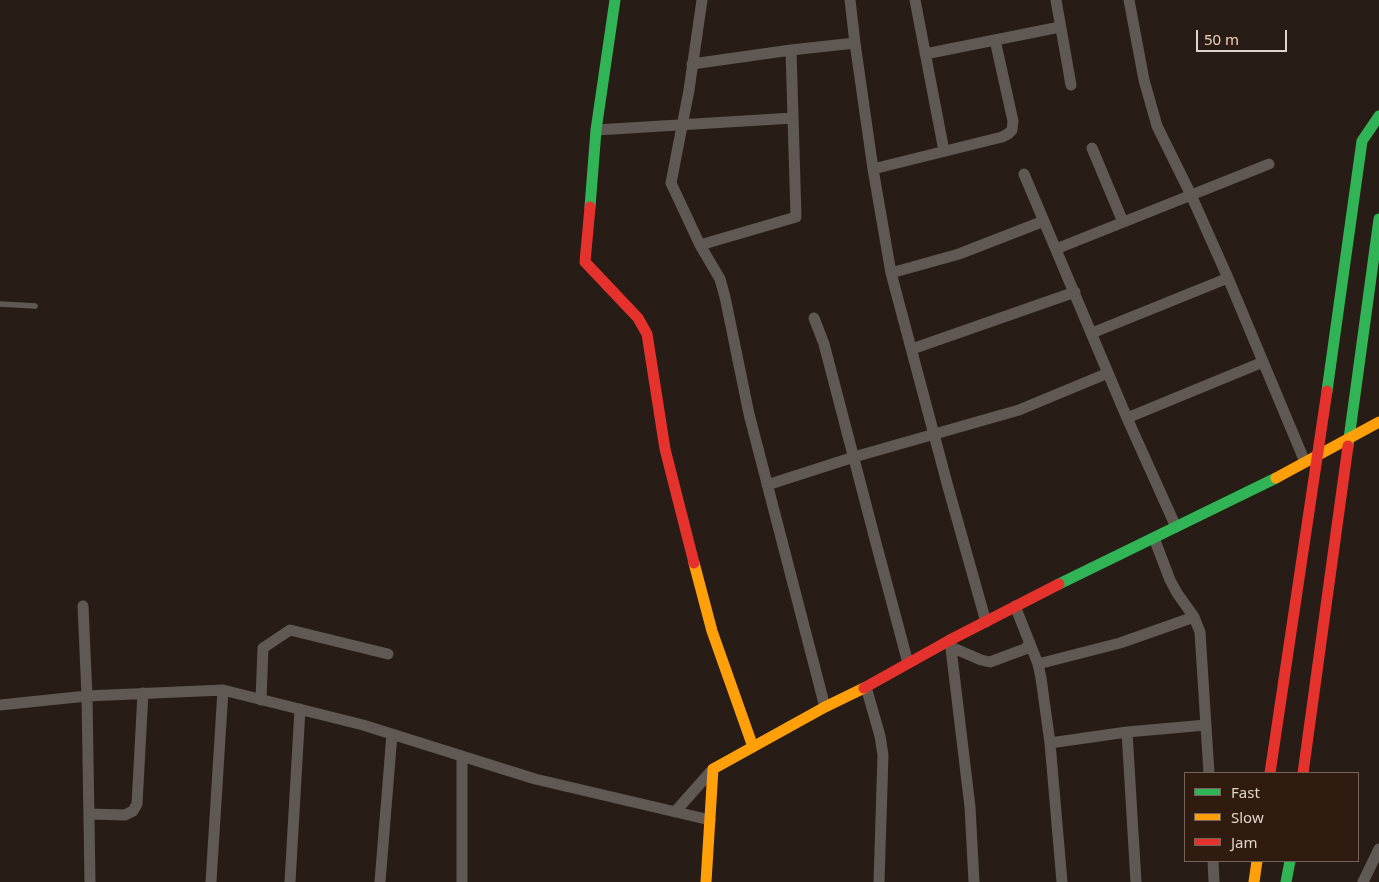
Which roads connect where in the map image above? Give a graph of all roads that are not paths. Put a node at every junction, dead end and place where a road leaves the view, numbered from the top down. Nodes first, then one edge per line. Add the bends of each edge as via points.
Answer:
1 (615, 0) edge
2 (702, 0) edge
3 (850, 0) edge
4 (915, 0) edge
5 (1056, 0) edge
6 (1128, 0) edge
7 (1060, 27) junction
8 (995, 40) junction
9 (855, 43) junction
10 (791, 50) junction
11 (925, 54) junction
12 (692, 64) junction
13 (1071, 85) dead end
14 (1379, 116) edge
15 (793, 118) junction
16 (682, 124) junction
17 (596, 130) junction
18 (1092, 148) dead end
19 (944, 151) junction
20 (1269, 164) dead end
21 (873, 169) junction
22 (1024, 174) dead end
23 (1191, 195) junction
24 (1379, 219) edge
25 (1044, 221) junction
26 (1123, 222) junction
27 (700, 245) junction
28 (1056, 249) junction
29 (891, 273) junction
30 (1228, 278) junction
31 (1075, 292) junction
32 (0, 304) edge
33 (34, 306) dead end
34 (814, 318) dead end
35 (1092, 333) junction
36 (912, 349) junction
37 (1263, 362) junction
38 (1108, 372) junction
39 (1127, 418) junction
40 (1379, 422) edge
41 (934, 434) junction
42 (1349, 438) junction
43 (1318, 455) junction
44 (854, 457) junction
45 (1304, 462) junction
46 (767, 485) junction
47 (1176, 528) junction
48 (1154, 538) junction
49 (82, 606) dead end
50 (1015, 606) junction
51 (1194, 616) junction
52 (986, 622) junction
53 (950, 643) junction
54 (1030, 643) junction
55 (388, 654) dead end
56 (908, 663) junction
57 (1038, 664) junction
58 (866, 687) junction
59 (223, 690) junction
60 (143, 694) junction
61 (87, 696) junction
62 (261, 700) junction
63 (0, 705) edge
64 (825, 707) junction
65 (300, 709) junction
66 (1206, 725) junction
67 (1127, 732) junction
68 (392, 734) junction
69 (1050, 743) junction
70 (753, 747) junction
71 (462, 756) junction
72 (714, 769) junction
73 (1208, 772) edge
74 (1270, 772) edge
75 (1303, 772) edge
76 (675, 812) junction
77 (89, 814) junction
78 (710, 820) junction
79 (1379, 849) edge
80 (1213, 862) edge
81 (1257, 862) edge
82 (1290, 862) edge
83 (90, 882) edge
84 (211, 882) edge
85 (290, 882) edge
86 (380, 882) edge
87 (462, 882) edge
88 (706, 882) edge
89 (879, 882) edge
90 (974, 882) edge
91 (1062, 882) edge
92 (1136, 882) edge
93 (1214, 882) edge
94 (1254, 882) edge
95 (1286, 882) edge
96 (1362, 882) edge

1 - 17 street
2 - 12 street
3 - 9 street
4 - 11 street
5 - 7 street
6 - 23 street via 1157,126
7 - 8 street
7 - 13 street
8 - 11 street
8 - 19 street via 1013,121 1012,130 1002,137
9 - 10 street
9 - 21 street
10 - 12 street
10 - 15 street
11 - 19 street
12 - 16 street
14 - 43 street via 1362,142
15 - 16 street
15 - 27 street via 796,217
16 - 17 street
16 - 27 street via 670,183
17 - 70 street via 585,262 638,318 648,334 664,449 712,631
18 - 26 street
19 - 21 street
20 - 23 street
21 - 29 street
22 - 25 street
23 - 26 street
23 - 30 street
24 - 42 street
25 - 28 street
25 - 29 street via 959,254
26 - 28 street
27 - 46 street via 720,279
28 - 31 street
29 - 36 street
30 - 35 street
30 - 37 street
31 - 35 street
31 - 36 street
32 - 33 lane
34 - 44 street
35 - 38 street
36 - 41 street
37 - 39 street
37 - 45 street
38 - 39 street
38 - 41 street via 1019,410
39 - 47 street
40 - 42 street
41 - 44 street
41 - 52 street
42 - 43 street
42 - 75 street
43 - 45 street
43 - 74 street
44 - 46 street
44 - 56 street
45 - 47 street
46 - 64 street
47 - 48 street
48 - 50 street
48 - 51 street via 1170,580
49 - 61 street
50 - 52 street
50 - 54 street
51 - 57 street via 1128,640
51 - 66 street via 1200,632
52 - 53 street
53 - 54 street via 990,662 1024,649
53 - 56 street
53 - 90 street via 970,807
54 - 57 street
55 - 62 street via 292,629 263,648
56 - 58 street
57 - 69 street
58 - 64 street
58 - 89 street via 883,755
59 - 60 street
59 - 62 street
59 - 84 street
60 - 61 street
60 - 77 street via 133,811 125,815
61 - 63 street
61 - 77 street
62 - 65 street
64 - 70 street
65 - 68 street
65 - 85 street
66 - 67 street
66 - 73 street
67 - 69 street
67 - 92 street
68 - 71 street
68 - 86 street
69 - 91 street
70 - 72 street
71 - 76 street via 534,779
71 - 87 street
72 - 76 street
72 - 78 street
76 - 78 street
77 - 83 street
78 - 88 street
79 - 96 street
80 - 93 street
81 - 94 street
82 - 95 street

